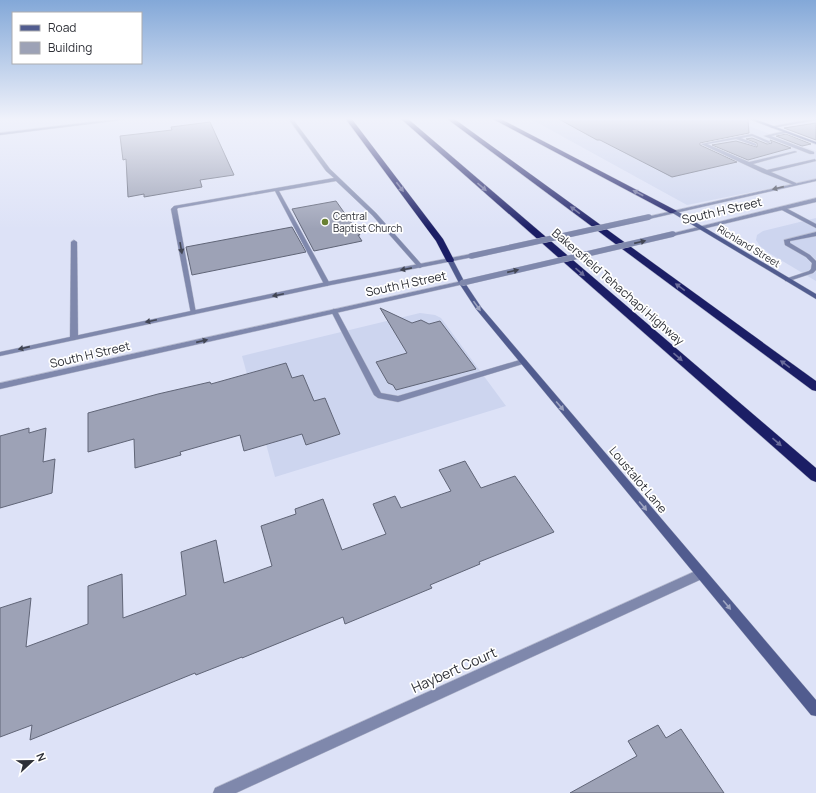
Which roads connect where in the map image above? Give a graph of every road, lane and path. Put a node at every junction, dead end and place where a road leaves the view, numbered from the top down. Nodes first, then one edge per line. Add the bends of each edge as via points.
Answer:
1 (317, 155) edge
2 (376, 155) edge
3 (446, 155) edge
4 (499, 155) edge
5 (565, 155) edge
6 (728, 155) edge
7 (786, 155) edge
8 (806, 155) edge
9 (781, 156) joint
10 (815, 161) edge
11 (748, 164) junction
12 (765, 172) junction
13 (338, 179) junction
14 (816, 180) edge
15 (794, 184) junction
16 (276, 189) junction
17 (816, 200) edge
18 (782, 208) junction
19 (673, 211) junction
20 (816, 226) edge
21 (700, 228) junction
22 (816, 234) edge
23 (74, 242) dead end
24 (450, 260) junction
25 (420, 266) junction
26 (787, 280) junction
27 (462, 283) junction
28 (327, 284) junction
29 (816, 297) edge
30 (334, 311) junction
31 (193, 313) junction
32 (74, 338) junction
33 (0, 354) edge
34 (523, 361) junction
35 (0, 386) edge
36 (816, 387) edge
37 (816, 476) edge
38 (700, 574) junction
39 (816, 710) edge
40 (220, 793) edge

1 - 13 street
2 -> 24 highway via 440,241
3 -> 37 highway, Bakersfield Tehachapi Highway
36 -> 4 highway
19 -> 5 highway
6 - 11 street
7 - 9 street
8 - 10 street via 802,156
9 - 11 street
10 - 12 street
11 - 12 street
12 - 15 street
13 - 16 street
13 - 25 street via 374,214
14 - 15 street, South H Street
15 -> 19 street, South H Street
16 - 28 street
16 -> 31 street via 186,204 174,209
17 - 18 street, South H Street
18 - 20 street
18 - 21 street, South H Street
19 - 21 main road, Richland Street
19 - 24 street, South H Street, bridge
21 - 26 main road, Richland Street
27 -> 21 street, South H Street, bridge
22 - 26 street via 787,240 787,244 815,263 811,272
23 - 32 street
24 - 25 street, South H Street
24 - 27 main road, Loustalot Lane
25 -> 28 street, South H Street
26 - 29 main road, Richland Street
27 - 30 street, South H Street
27 -> 34 main road, Loustalot Lane via 478,308
28 -> 31 street, South H Street
30 - 34 street via 378,395 398,399
35 -> 30 street, South H Street
31 -> 32 street, South H Street
32 -> 33 street, South H Street
34 -> 38 main road, Loustalot Lane
38 -> 39 main road, Loustalot Lane
38 - 40 street, Haybert Court

